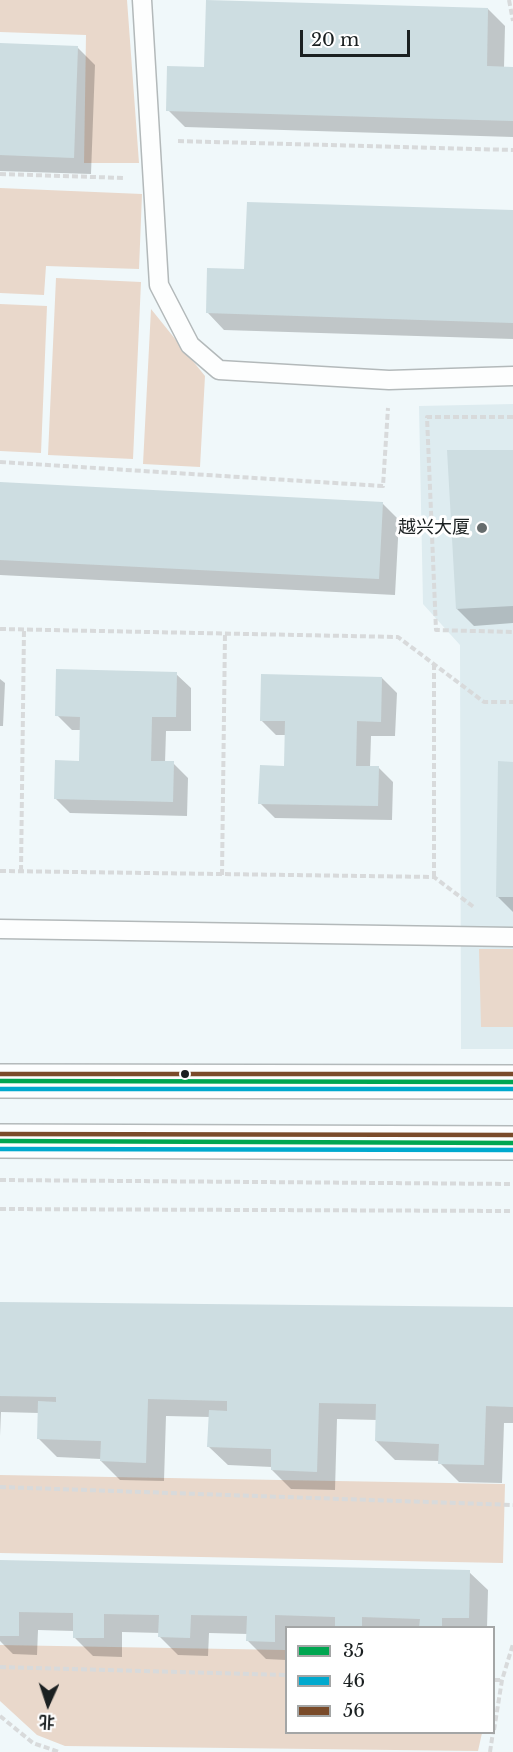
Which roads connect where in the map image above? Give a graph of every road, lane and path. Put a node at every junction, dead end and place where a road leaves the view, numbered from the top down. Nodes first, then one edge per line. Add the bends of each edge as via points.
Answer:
1 (142, 0) edge
2 (509, 0) edge
3 (513, 21) edge
4 (150, 140) junction
5 (513, 150) edge
6 (0, 174) edge
7 (152, 179) junction
8 (513, 376) edge
9 (390, 380) junction
10 (513, 417) edge
11 (0, 462) edge
12 (0, 629) edge
13 (24, 629) junction
14 (513, 632) edge
15 (225, 633) junction
16 (434, 664) junction
17 (513, 702) edge
18 (0, 871) edge
19 (21, 872) junction
20 (222, 875) junction
21 (434, 878) junction
22 (478, 910) dead end
23 (0, 928) edge
24 (513, 937) edge
25 (0, 1081) edge
26 (513, 1082) edge
27 (0, 1141) edge
28 (513, 1143) edge
29 (0, 1180) edge
30 (513, 1184) edge
31 (0, 1209) edge
32 (513, 1211) edge
33 (0, 1487) edge
34 (513, 1505) edge
35 (513, 1644) edge
36 (0, 1667) edge
37 (285, 1675) edge
38 (495, 1680) edge
39 (502, 1680) junction
40 (0, 1716) edge
41 (495, 1720) edge
42 (493, 1734) edge
43 (59, 1752) edge
44 (490, 1752) edge

1 - 4 lane
2 - 3 path
4 - 5 path
4 - 7 lane
6 - 7 path
7 - 9 lane via 159,285 190,345 219,370
8 - 9 lane
9 - 11 path via 383,486
10 - 14 path via 428,417 436,630
12 - 13 path
13 - 15 path
13 - 19 path
15 - 16 path via 398,637
15 - 20 path
16 - 17 path via 484,702
16 - 21 path
18 - 19 path
19 - 20 path
20 - 21 path
21 - 22 path
23 - 24 lane
25 - 26 main road
27 - 28 main road
29 - 30 path
31 - 32 path
33 - 34 path
35 - 39 path
36 - 37 path
38 - 39 path
39 - 41 path
40 - 43 path via 33,1743
42 - 44 path

